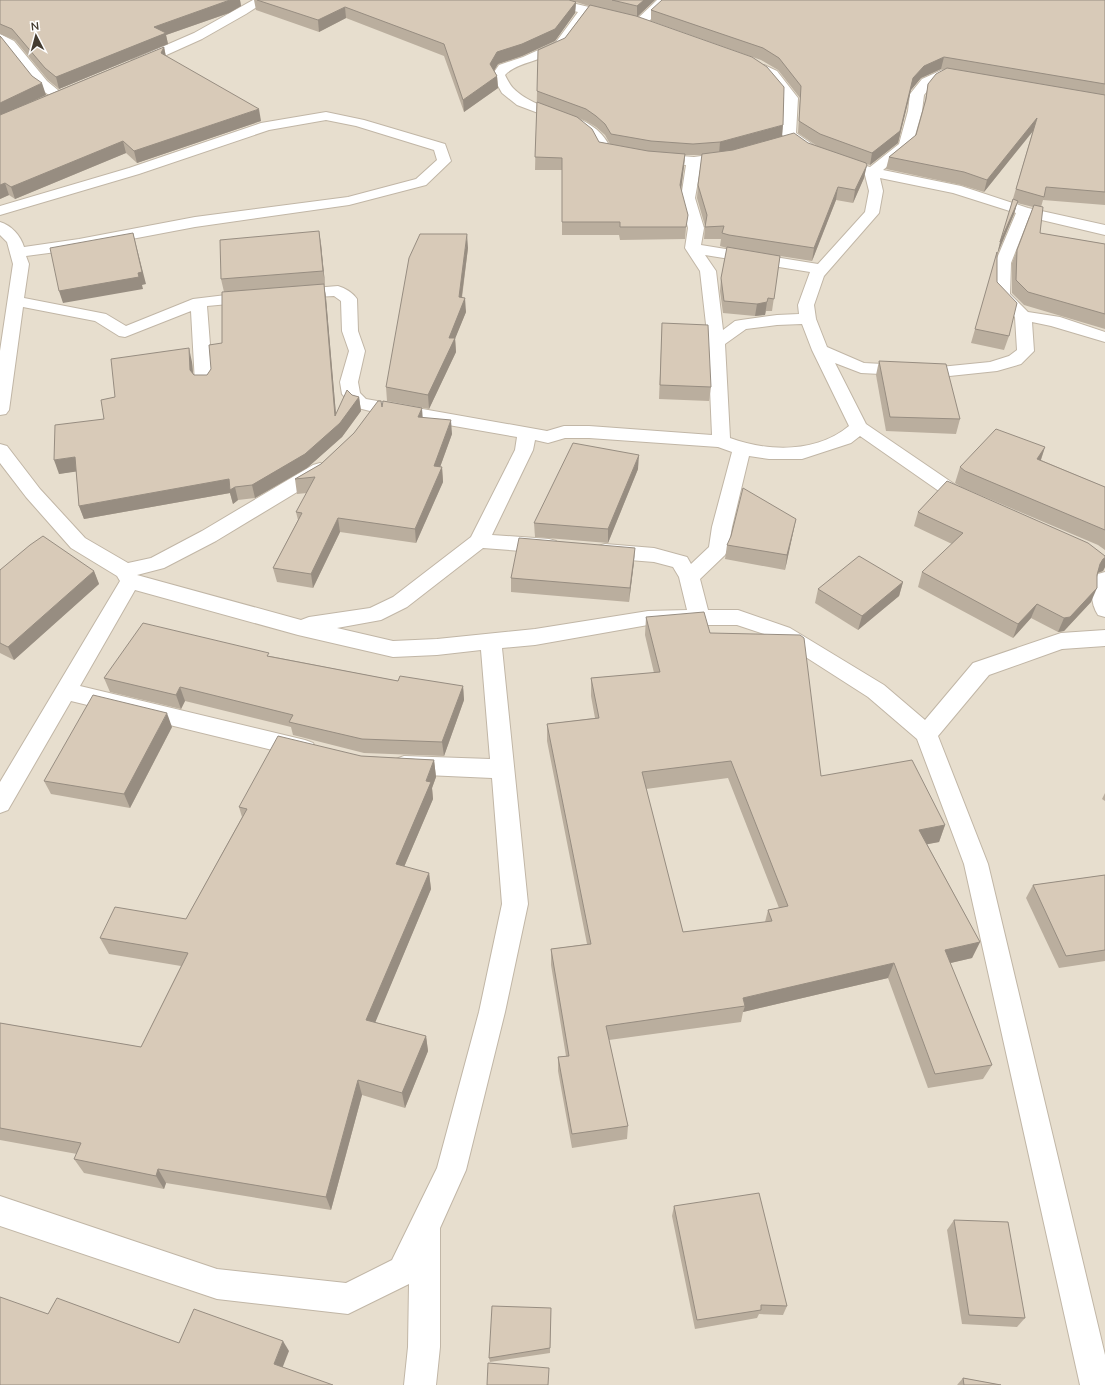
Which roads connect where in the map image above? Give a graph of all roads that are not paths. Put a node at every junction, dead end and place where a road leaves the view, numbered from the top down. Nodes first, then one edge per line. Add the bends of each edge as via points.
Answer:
1 (235, 0) edge
2 (544, 0) edge
3 (664, 0) edge
4 (568, 3) edge
5 (586, 10) junction
6 (632, 21) junction
7 (653, 28) edge
8 (0, 38) edge
9 (756, 64) edge
10 (126, 68) edge
11 (972, 79) edge
12 (71, 90) edge
13 (58, 96) junction
14 (0, 123) edge
15 (795, 139) junction
16 (781, 143) edge
17 (745, 153) edge
18 (827, 156) edge
19 (694, 162) junction
20 (850, 164) edge
21 (872, 172) junction
22 (0, 211) edge
23 (1024, 211) junction
24 (0, 227) edge
25 (1105, 230) edge
26 (693, 248) junction
27 (18, 252) junction
28 (822, 269) junction
29 (15, 300) junction
30 (199, 302) junction
31 (1023, 316) junction
32 (808, 320) junction
33 (1105, 337) edge
34 (716, 342) junction
35 (820, 350) junction
36 (204, 383) edge
37 (374, 407) junction
38 (0, 410) edge
39 (361, 424) edge
40 (859, 427) junction
41 (527, 433) junction
42 (721, 441) junction
43 (742, 449) junction
44 (0, 450) edge
45 (332, 458) edge
46 (989, 508) edge
47 (479, 541) junction
48 (567, 548) edge
49 (590, 550) edge
50 (128, 576) junction
51 (688, 577) junction
52 (1105, 579) edge
53 (1105, 610) edge
54 (699, 617) junction
55 (298, 627) junction
56 (1105, 638) edge
57 (491, 642) junction
58 (65, 691) junction
59 (926, 734) junction
60 (326, 754) edge
61 (387, 764) edge
62 (503, 769) junction
63 (0, 803) edge
64 (0, 1211) edge
65 (425, 1227) junction
66 (420, 1385) edge
67 (1096, 1385) edge

1 - 10 street via 263,2 214,29
2 - 4 street
3 - 6 street
4 - 5 street
5 - 6 street
5 - 19 street via 560,44 504,68 498,75 507,90 522,102 584,125 599,138 604,150 628,156
6 - 7 street
8 - 13 street via 10,44 42,84
9 - 15 street via 772,74 791,98 789,135
11 - 21 street via 942,74 927,82 917,94 905,146
12 - 13 street
13 - 14 street
15 - 16 street
15 - 18 street via 812,151
17 - 19 street
19 - 26 street via 688,198 696,228
20 - 21 street
21 - 23 street via 956,189
21 - 28 street via 876,191 872,213
22 - 27 street via 134,171 266,126 326,116 440,147 444,161 421,182 349,202 195,222 79,244
23 - 25 street
23 - 31 street via 1002,270 1002,295
24 - 27 street via 14,240
26 - 28 street
26 - 34 street via 708,272
27 - 29 street via 21,264
28 - 32 street via 816,275 806,305
29 - 30 street via 100,317 125,332
29 - 38 street
30 - 36 street
30 - 37 street via 312,291 338,291 349,299 350,331 357,351 349,382 351,394 360,402
31 - 33 street via 1054,321
31 - 35 street via 1026,351 1015,360 991,367 940,372 860,368
32 - 34 street via 777,320 741,325
32 - 35 street
34 - 42 street
35 - 40 street
37 - 39 street
37 - 41 street
40 - 43 street via 845,439 802,453 769,454
40 - 46 street via 953,492
41 - 42 street via 548,437 564,432 589,432
41 - 47 street via 524,450
42 - 43 street
43 - 51 street via 718,550
44 - 50 street via 33,493 78,543
45 - 50 street via 315,473 209,536
47 - 48 street
47 - 55 street via 400,602 374,615
49 - 51 street via 654,555 680,562
50 - 55 street
50 - 58 street
51 - 54 street
52 - 53 street via 1102,590
54 - 57 street via 648,618
54 - 59 street via 738,617 783,633 876,691
55 - 57 street via 393,649
56 - 59 street via 1061,641 981,669
57 - 62 street
58 - 60 street
58 - 63 street
59 - 67 street via 976,864
61 - 62 street
62 - 65 street via 515,904 492,1012 451,1170
64 - 65 street via 216,1284 348,1299 403,1271
65 - 66 street via 424,1347

